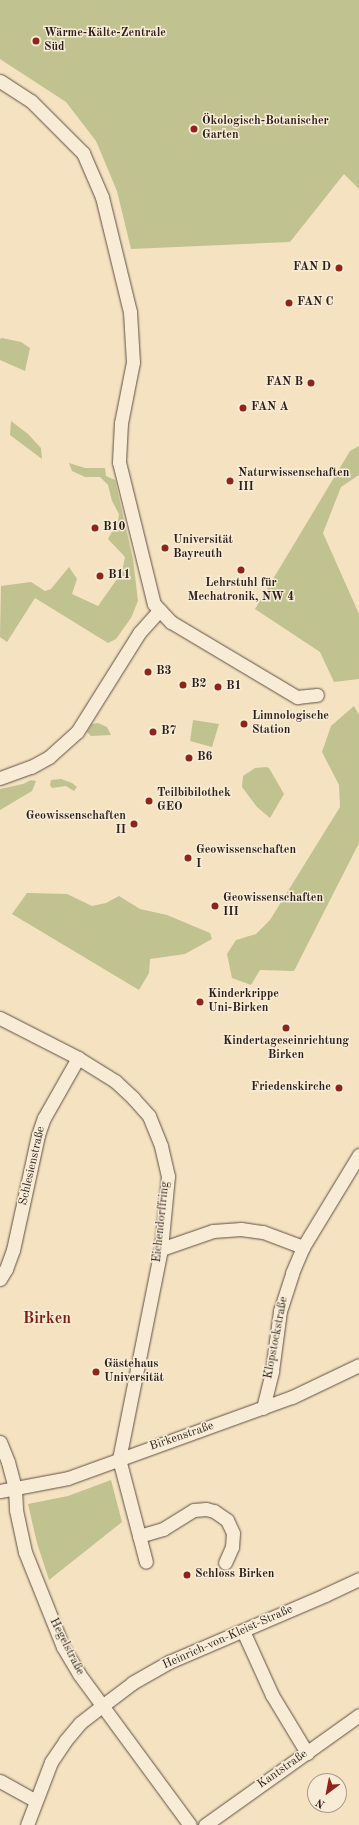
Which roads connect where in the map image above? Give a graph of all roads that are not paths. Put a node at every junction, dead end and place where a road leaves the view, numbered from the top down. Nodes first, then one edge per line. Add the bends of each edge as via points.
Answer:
1 (0, 81) edge
2 (160, 610) junction
3 (317, 695) dead end
4 (0, 778) edge
5 (0, 1018) edge
6 (78, 1058) junction
7 (358, 1156) edge
8 (302, 1247) junction
9 (161, 1250) junction
10 (0, 1278) edge
11 (359, 1365) edge
12 (263, 1408) junction
13 (0, 1442) edge
14 (119, 1458) junction
15 (15, 1489) junction
16 (0, 1490) edge
17 (139, 1536) junction
18 (146, 1562) dead end
19 (224, 1563) dead end
20 (359, 1578) edge
21 (243, 1631) junction
22 (102, 1706) junction
23 (359, 1715) edge
24 (307, 1753) junction
25 (0, 1781) edge
26 (36, 1801) junction
27 (27, 1825) edge
28 (190, 1825) edge
29 (205, 1825) edge

1 - 2 street via 31,101 83,153 102,197 130,312 133,362 121,423 119,462 154,604
2 - 3 street via 172,622 297,697
2 - 4 street via 139,633 77,732 50,757
5 - 6 street, Eichendorffring
6 - 9 street, Eichendorffring via 120,1086 149,1116 161,1146 168,1176
6 - 10 street, Schlesienstraße via 44,1118 13,1250
7 - 8 street, Klopstockstraße
8 - 9 street via 263,1232 241,1229 213,1231
8 - 12 street, Klopstockstraße via 280,1311 272,1371
9 - 14 street, Eichendorffring
11 - 12 street, Birkenstraße
12 - 14 street, Birkenstraße
13 - 15 street, Hegelstraße
14 - 15 street, Birkenstraße via 68,1478
14 - 17 street
15 - 16 street, Birkenstraße
15 - 22 street, Hegelstraße via 16,1510 25,1552 40,1593 63,1647
17 - 18 street
17 - 19 street via 164,1529 194,1510 206,1508 227,1520 233,1533 232,1547
20 - 21 street, Heinrich-von-Kleist-Straße
21 - 22 street, Heinrich-von-Kleist-Straße via 169,1662 132,1683
21 - 24 street via 272,1695
22 - 26 street, Heinrich-von-Kleist-Straße via 80,1723 65,1740 51,1762
22 - 28 street, Hegelstraße
23 - 24 street, Kantstraße
24 - 29 street, Kantstraße
25 - 26 street
26 - 27 street, Heinrich-von-Kleist-Straße

